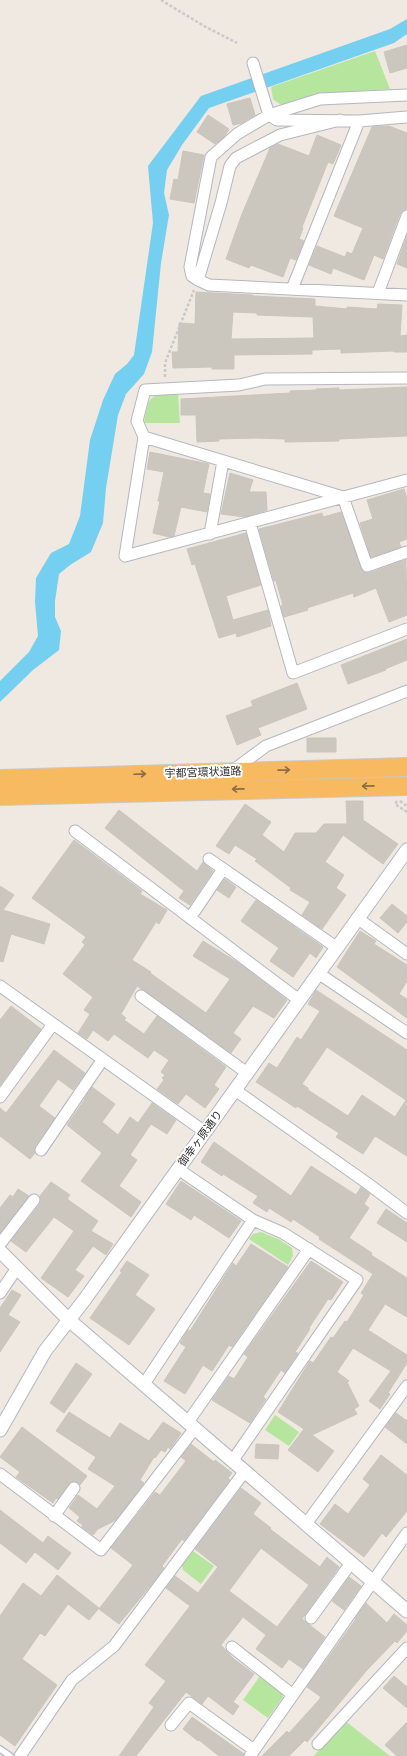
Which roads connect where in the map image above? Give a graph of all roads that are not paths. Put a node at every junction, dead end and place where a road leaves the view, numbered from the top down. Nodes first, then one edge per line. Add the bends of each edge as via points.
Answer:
1 (253, 63) dead end
2 (407, 95) edge
3 (269, 115) junction
4 (407, 116) edge
5 (340, 120) junction
6 (359, 121) junction
7 (407, 216) edge
8 (198, 280) junction
9 (292, 289) junction
10 (378, 293) junction
11 (407, 295) edge
12 (407, 378) edge
13 (144, 437) junction
14 (223, 461) junction
15 (407, 480) edge
16 (343, 497) junction
17 (250, 523) junction
18 (210, 534) junction
19 (407, 552) edge
20 (407, 629) edge
21 (407, 691) edge
22 (407, 767) edge
23 (232, 771) junction
24 (0, 774) edge
25 (101, 775) junction
26 (0, 779) edge
27 (407, 786) edge
28 (97, 794) junction
29 (0, 796) edge
30 (0, 802) edge
31 (75, 831) dead end
32 (407, 850) edge
33 (209, 859) dead end
34 (223, 869) junction
35 (190, 918) junction
36 (357, 918) junction
37 (336, 947) junction
38 (407, 954) edge
39 (318, 973) junction
40 (0, 986) edge
41 (141, 996) dead end
42 (299, 1000) junction
43 (53, 1024) junction
44 (407, 1033) edge
45 (103, 1060) junction
46 (247, 1073) junction
47 (235, 1090) junction
48 (0, 1097) edge
49 (205, 1132) junction
50 (41, 1150) dead end
51 (178, 1169) junction
52 (34, 1200) dead end
53 (407, 1213) edge
54 (253, 1220) junction
55 (0, 1244) edge
56 (309, 1249) junction
57 (0, 1251) edge
58 (17, 1268) junction
59 (0, 1293) edge
60 (69, 1320) junction
61 (144, 1384) junction
62 (407, 1386) edge
63 (192, 1425) junction
64 (0, 1430) edge
65 (233, 1460) junction
66 (245, 1471) junction
67 (0, 1474) edge
68 (74, 1488) dead end
69 (54, 1516) junction
70 (306, 1524) junction
71 (407, 1533) edge
72 (351, 1563) junction
73 (373, 1582) junction
74 (407, 1611) edge
75 (311, 1618) dead end
76 (232, 1647) dead end
77 (407, 1648) edge
78 (293, 1695) junction
79 (171, 1725) dead end
80 (318, 1744) dead end
81 (0, 1749) edge
82 (252, 1753) edge
83 (10, 1756) edge
84 (20, 1756) edge

1 - 3 street
2 - 3 street via 320,99
3 - 5 street via 277,120
3 - 8 street via 237,134 211,157 190,267 192,276
4 - 6 street
5 - 6 street
5 - 8 street via 280,135 236,158 230,166
6 - 9 street
7 - 10 street
8 - 9 street via 209,285
9 - 10 street
10 - 11 street
12 - 13 street via 265,379 239,385 145,390 137,421
13 - 14 street
13 - 18 street via 125,556
14 - 16 street
14 - 18 street
15 - 16 street
16 - 17 street
16 - 19 street via 367,566
17 - 18 street
17 - 20 street via 293,673
21 - 23 street via 266,746
23 -> 22 highway, 宇都宮環状道路
25 -> 23 highway, 宇都宮環状道路
24 - 25 highway
25 - 26 highway, 宇都宮環状道路
27 -> 28 highway, 宇都宮環状道路
28 - 29 highway, 宇都宮環状道路
28 - 30 highway
31 - 35 street
32 - 36 street, 御幸ヶ原通り
33 - 34 street
34 - 35 street
34 - 37 street
35 - 42 street
36 - 37 street, 御幸ヶ原通り
36 - 38 street
37 - 39 street, 御幸ヶ原通り
39 - 42 street, 御幸ヶ原通り
39 - 44 street
40 - 43 street
41 - 46 street
42 - 46 street, 御幸ヶ原通り
43 - 45 street
43 - 48 street
45 - 49 street
45 - 50 street
46 - 47 street, 御幸ヶ原通り
47 - 49 street, 御幸ヶ原通り
47 - 53 street
49 - 51 street, 御幸ヶ原通り
51 - 54 street
51 - 60 street, 御幸ヶ原通り
52 - 55 street
54 - 56 street via 283,1233
54 - 61 street
56 - 63 street
56 - 65 street via 357,1280
57 - 58 street
58 - 59 street
58 - 60 street
60 - 61 street
60 - 64 street, 御幸ヶ原通り via 45,1351
61 - 63 street
62 - 70 street
63 - 65 street
63 - 69 street via 101,1550
65 - 66 street
66 - 70 street
66 - 84 street via 114,1646 72,1680
67 - 69 street
68 - 69 street
70 - 72 street
71 - 73 street
72 - 73 street
72 - 75 street
73 - 74 street
73 - 78 street
76 - 78 street
77 - 80 street
78 - 82 street
79 - 82 street via 189,1703
81 - 83 lane

